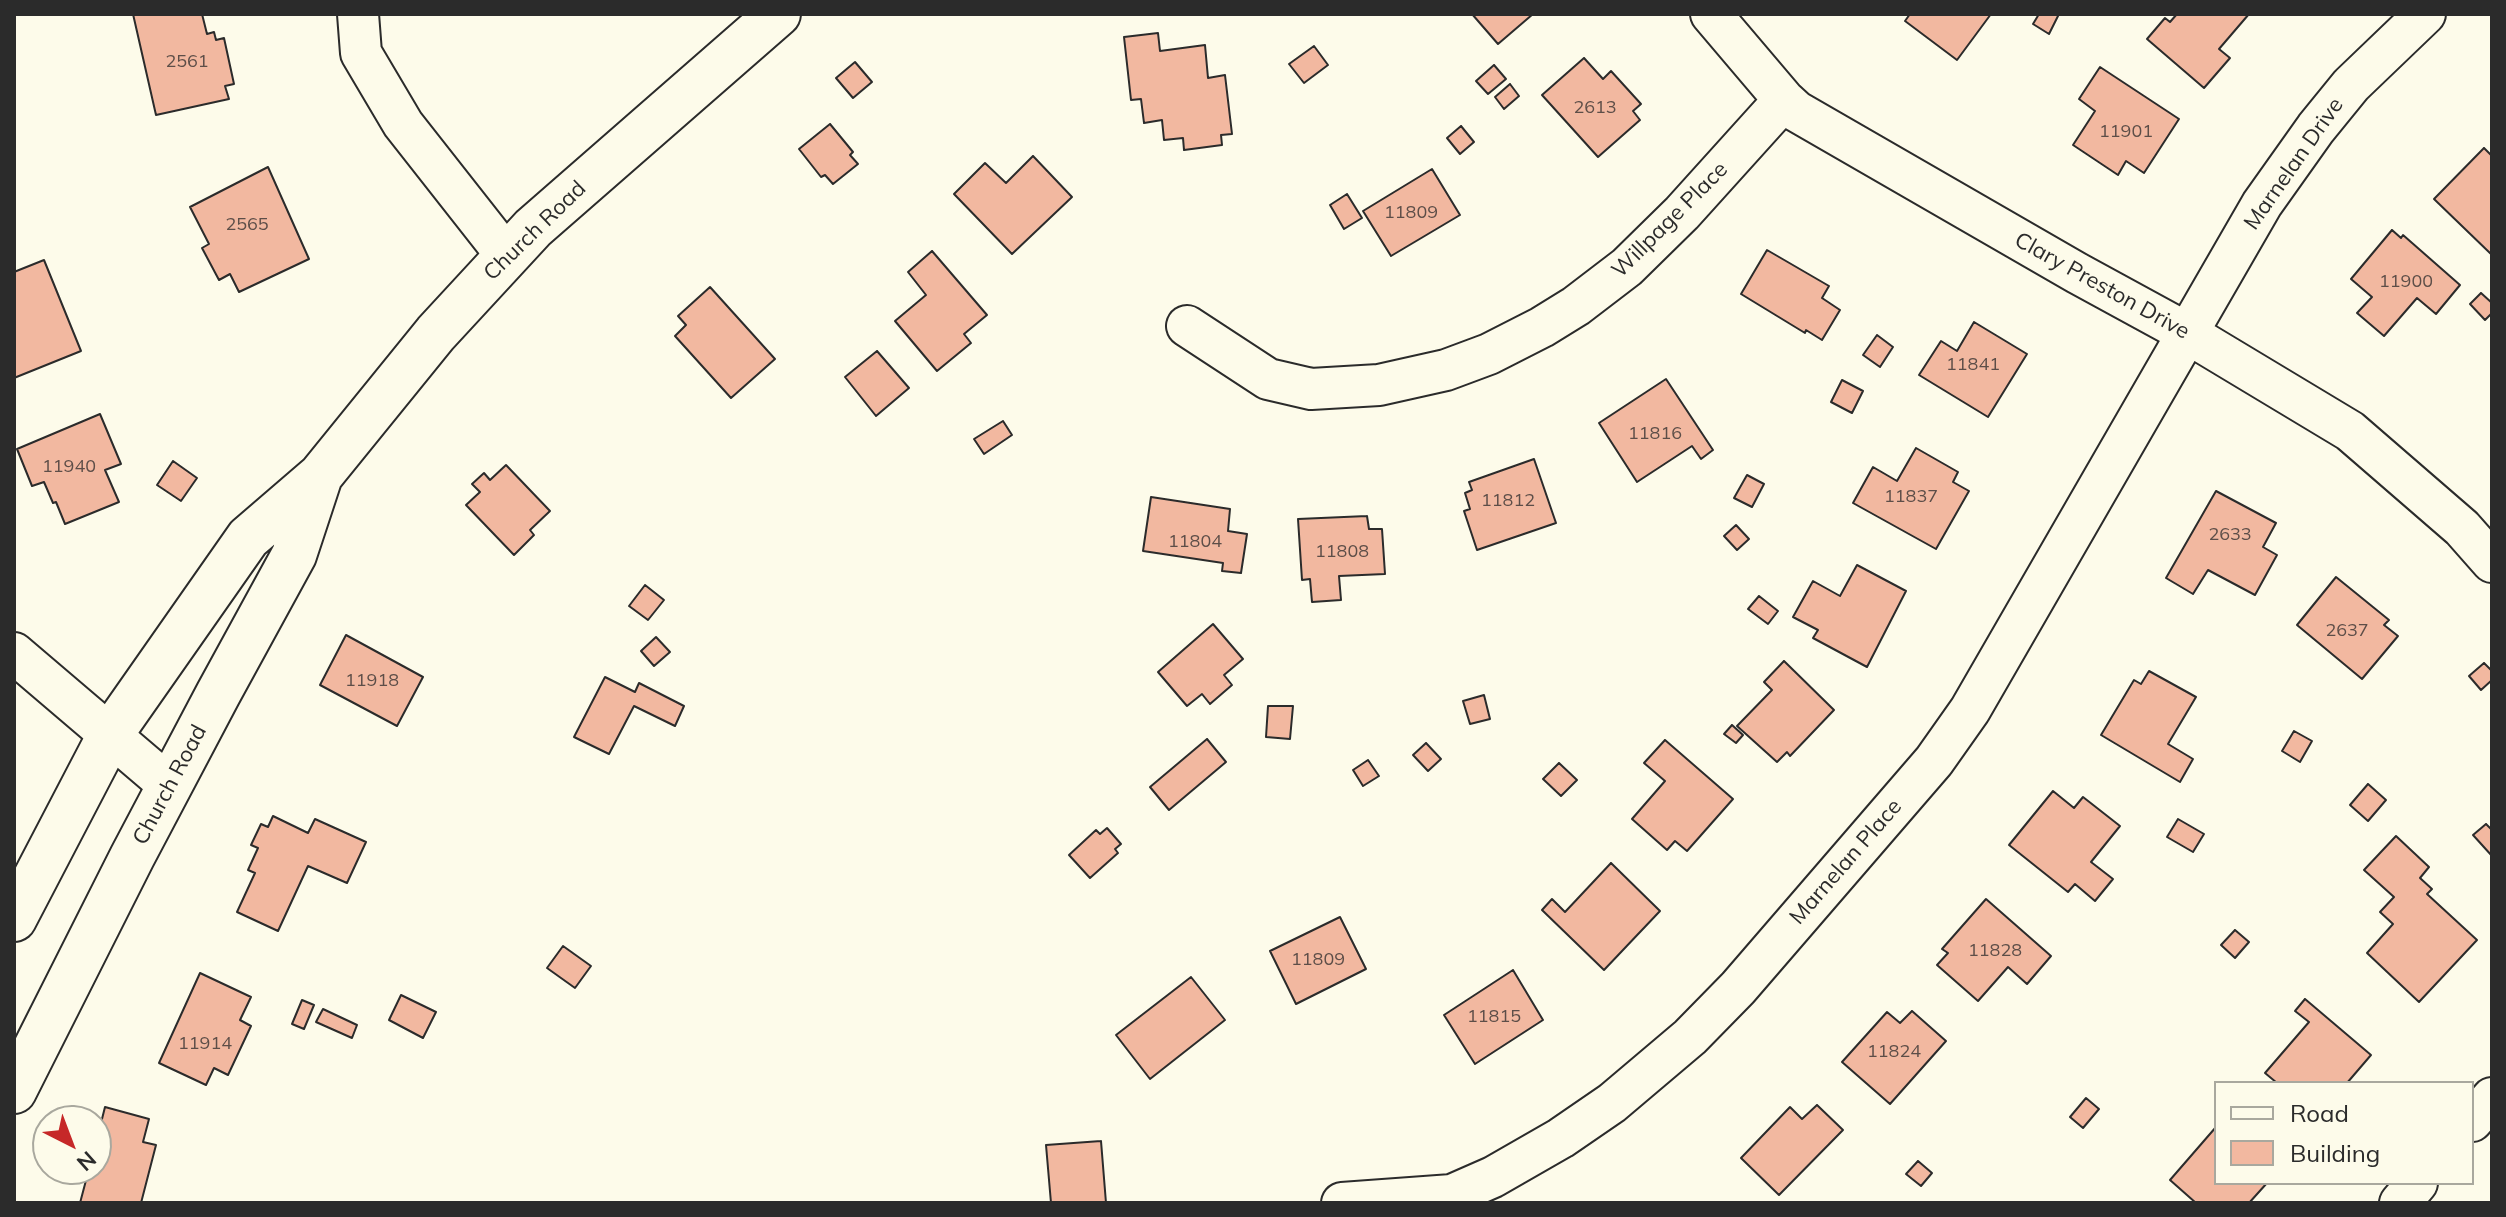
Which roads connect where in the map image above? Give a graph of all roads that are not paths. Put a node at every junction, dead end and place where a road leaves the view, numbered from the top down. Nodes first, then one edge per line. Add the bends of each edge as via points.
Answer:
1 (358, 14) edge
2 (778, 14) edge
3 (1711, 14) edge
4 (2425, 14) edge
5 (1784, 100) junction
6 (506, 255) junction
7 (1187, 326) dead end
8 (2187, 333) junction
9 (320, 476) junction
10 (2492, 562) edge
11 (14, 653) edge
12 (110, 735) junction
13 (170, 786) junction
14 (14, 919) edge
15 (14, 1091) edge
16 (2492, 1098) edge
17 (2474, 1119) edge
18 (2415, 1185) edge
19 (1342, 1203) edge
20 (2400, 1203) edge

1 - 6 street via 361,53 403,124
2 - 6 main road, Church Road
3 - 5 street, Clary Preston Drive
4 - 8 street, Marnelan Drive via 2351,85 2316,128 2262,204
5 - 7 street, Willpage Place via 1627,267 1576,306 1489,354 1388,384 1311,389 1268,379
5 - 8 street, Clary Preston Drive
6 - 9 main road, Church Road
8 - 10 street, Clary Preston Drive via 2350,431 2462,528
8 - 19 street, Marnelan Place via 1970,710 1934,761 1738,988 1612,1103 1493,1177 1452,1195
9 - 12 main road, Church Road via 248,538
9 - 13 main road, Church Road via 294,555
11 - 12 street
12 - 13 street
12 - 14 main road, Church Road
13 - 15 main road, Church Road
16 - 17 street
18 - 20 street

